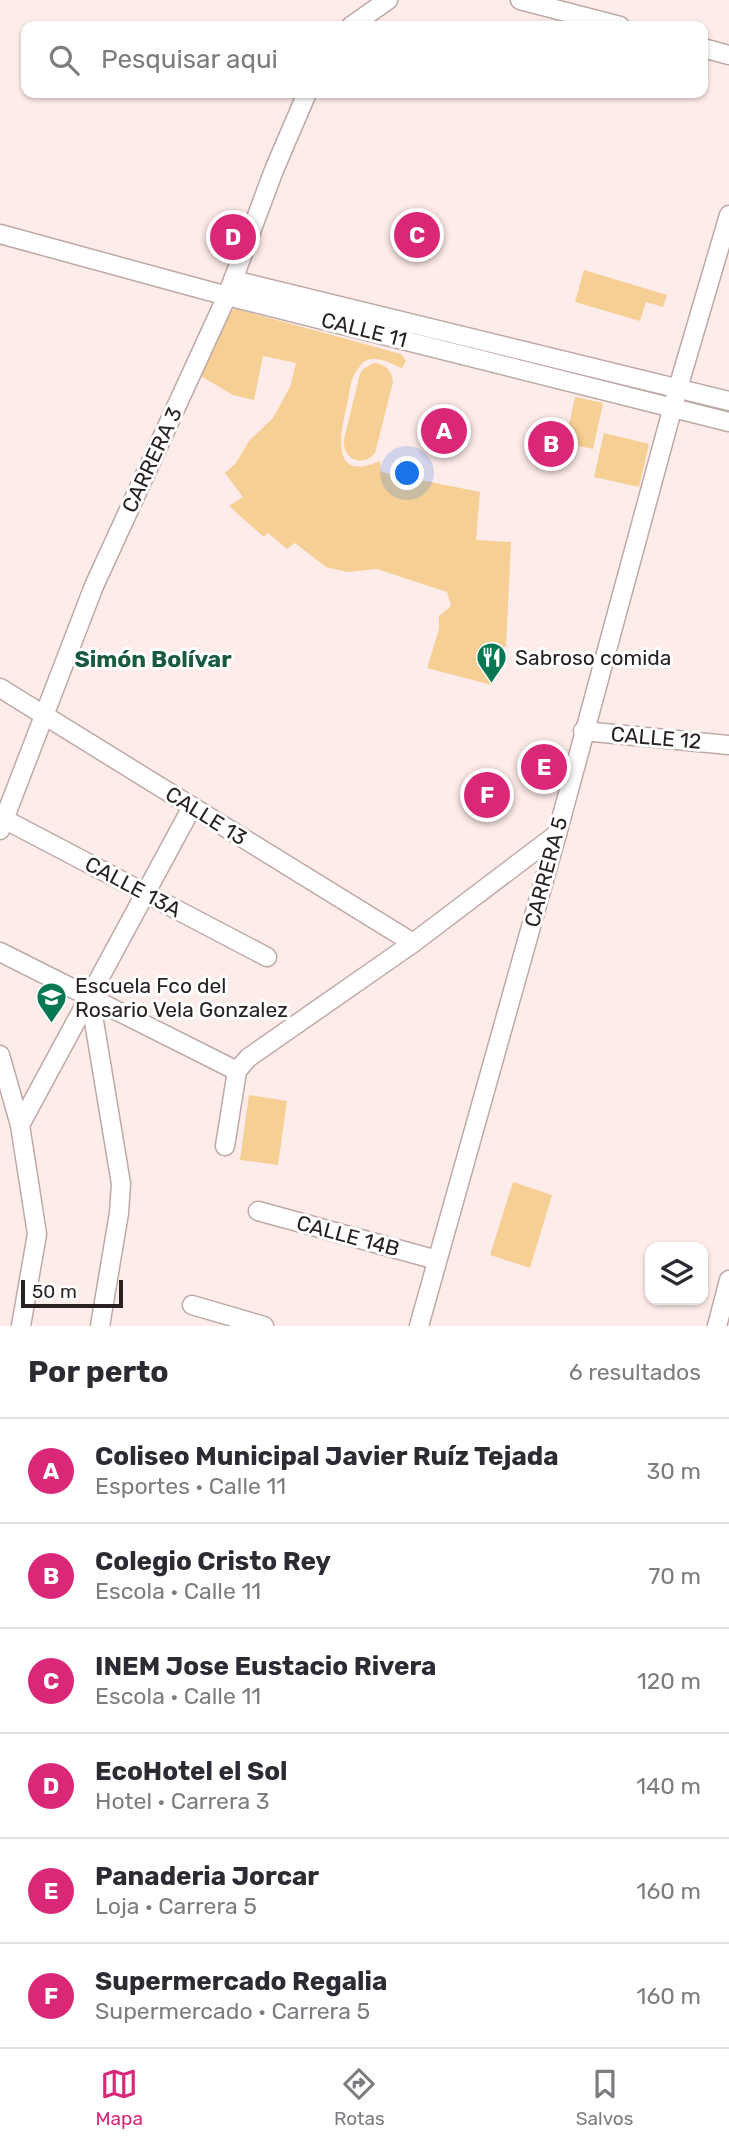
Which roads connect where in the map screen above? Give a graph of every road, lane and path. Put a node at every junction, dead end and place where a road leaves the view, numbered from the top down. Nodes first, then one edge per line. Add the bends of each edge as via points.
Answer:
1 (520, 0) edge
2 (386, 1) edge
3 (358, 21) edge
4 (601, 21) edge
5 (708, 49) edge
6 (729, 55) edge
7 (305, 98) edge
8 (729, 215) edge
9 (0, 234) edge
10 (230, 288) junction
11 (511, 347) junction
12 (506, 365) junction
13 (678, 388) junction
14 (729, 401) edge
15 (673, 408) junction
16 (729, 422) edge
17 (0, 688) edge
18 (45, 716) junction
19 (583, 732) junction
20 (729, 745) edge
21 (192, 807) junction
22 (1, 822) edge
23 (557, 834) junction
24 (146, 894) junction
25 (413, 943) junction
26 (0, 952) edge
27 (267, 957) dead end
28 (90, 997) junction
29 (0, 1055) edge
30 (237, 1072) junction
31 (20, 1125) junction
32 (225, 1146) dead end
33 (258, 1211) dead end
34 (437, 1260) junction
35 (729, 1280) edge
36 (192, 1305) dead end
37 (21, 1326) edge
38 (100, 1326) edge
39 (264, 1326) edge
40 (419, 1326) edge
41 (717, 1326) edge

1 - 4 street
2 - 3 street
5 - 6 street
7 - 10 street, CARRERA 3
8 - 13 street, CARRERA 5
9 - 10 street, CALLE 11
10 - 11 street, CALLE 11
10 - 12 street, CALLE 11
10 - 18 street, CARRERA 3 via 94,586
11 - 12 street
11 - 13 street, CALLE 11
12 - 15 street, CALLE 11
13 - 14 street, CALLE 11
13 - 15 street, CARRERA 5
15 - 16 street, CALLE 11
15 - 19 street, CARRERA 5
17 - 18 street, CALLE 13
18 - 21 street, CALLE 13
18 - 22 street, CARRERA 3
19 - 20 street, CALLE 12
19 - 23 street, CARRERA 5
21 - 24 street
21 - 25 street, CALLE 13
22 - 24 street, CALLE 13A
23 - 25 street
23 - 34 street, CARRERA 5
24 - 27 street, CALLE 13A
24 - 28 street
25 - 30 street via 248,1058
26 - 28 street
28 - 30 street
28 - 31 street
28 - 38 street via 121,1184
29 - 31 street
30 - 32 street
31 - 37 street via 37,1234
33 - 34 street, CALLE 14B
34 - 40 street, CARRERA 5
35 - 41 street
36 - 39 street

